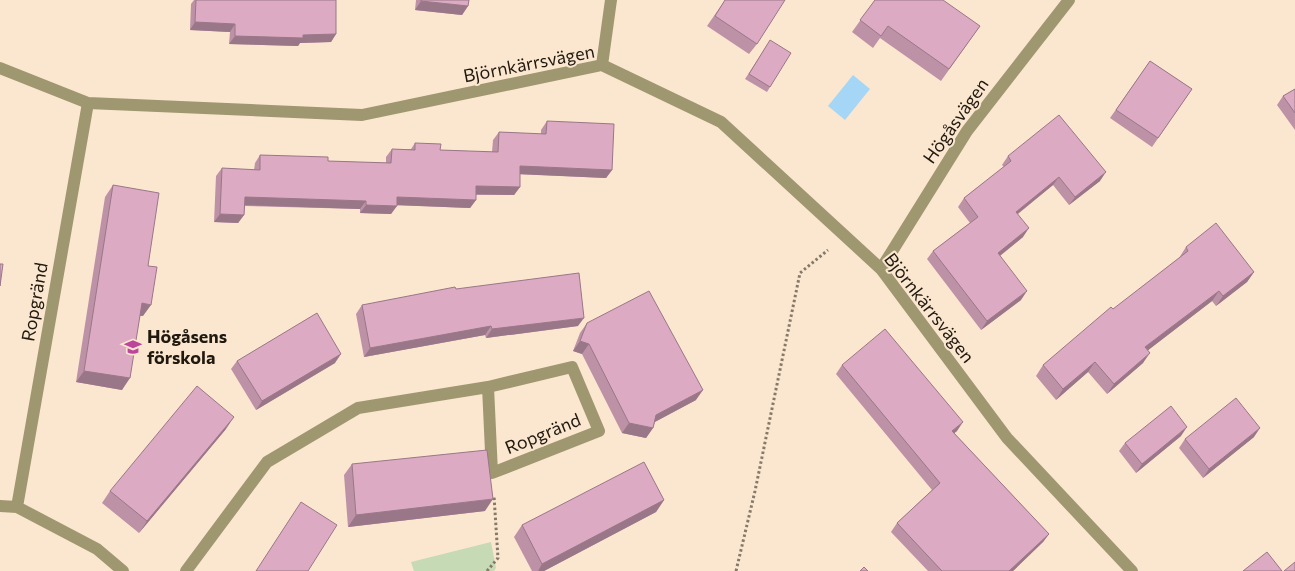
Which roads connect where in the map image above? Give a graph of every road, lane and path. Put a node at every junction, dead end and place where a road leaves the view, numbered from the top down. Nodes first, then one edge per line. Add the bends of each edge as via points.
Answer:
1 (610, 0) edge
2 (1069, 0) edge
3 (602, 65) junction
4 (0, 68) edge
5 (88, 103) junction
6 (845, 237) junction
7 (880, 270) junction
8 (488, 387) junction
9 (492, 473) junction
10 (0, 506) edge
11 (17, 508) junction
12 (123, 571) edge
13 (186, 571) edge
14 (487, 571) edge
15 (736, 571) edge
16 (1132, 571) edge

1 - 3 street
2 - 7 street, Högåsvägen via 967,131
3 - 5 street, Björnkärrsvägen via 362,115
3 - 6 street, Björnkärrsvägen via 721,122
4 - 5 street, Björnkärrsvägen
5 - 11 street, Ropgränd
6 - 7 street, Björnkärrsvägen
6 - 15 path via 800,273 756,491
7 - 16 street, Björnkärrsvägen via 1007,438
8 - 9 street, Ropgränd
8 - 9 street, Ropgränd via 572,367 599,431
8 - 13 street, Ropgränd via 358,408 267,462
9 - 14 path via 498,558
10 - 11 street
11 - 12 street via 97,549

